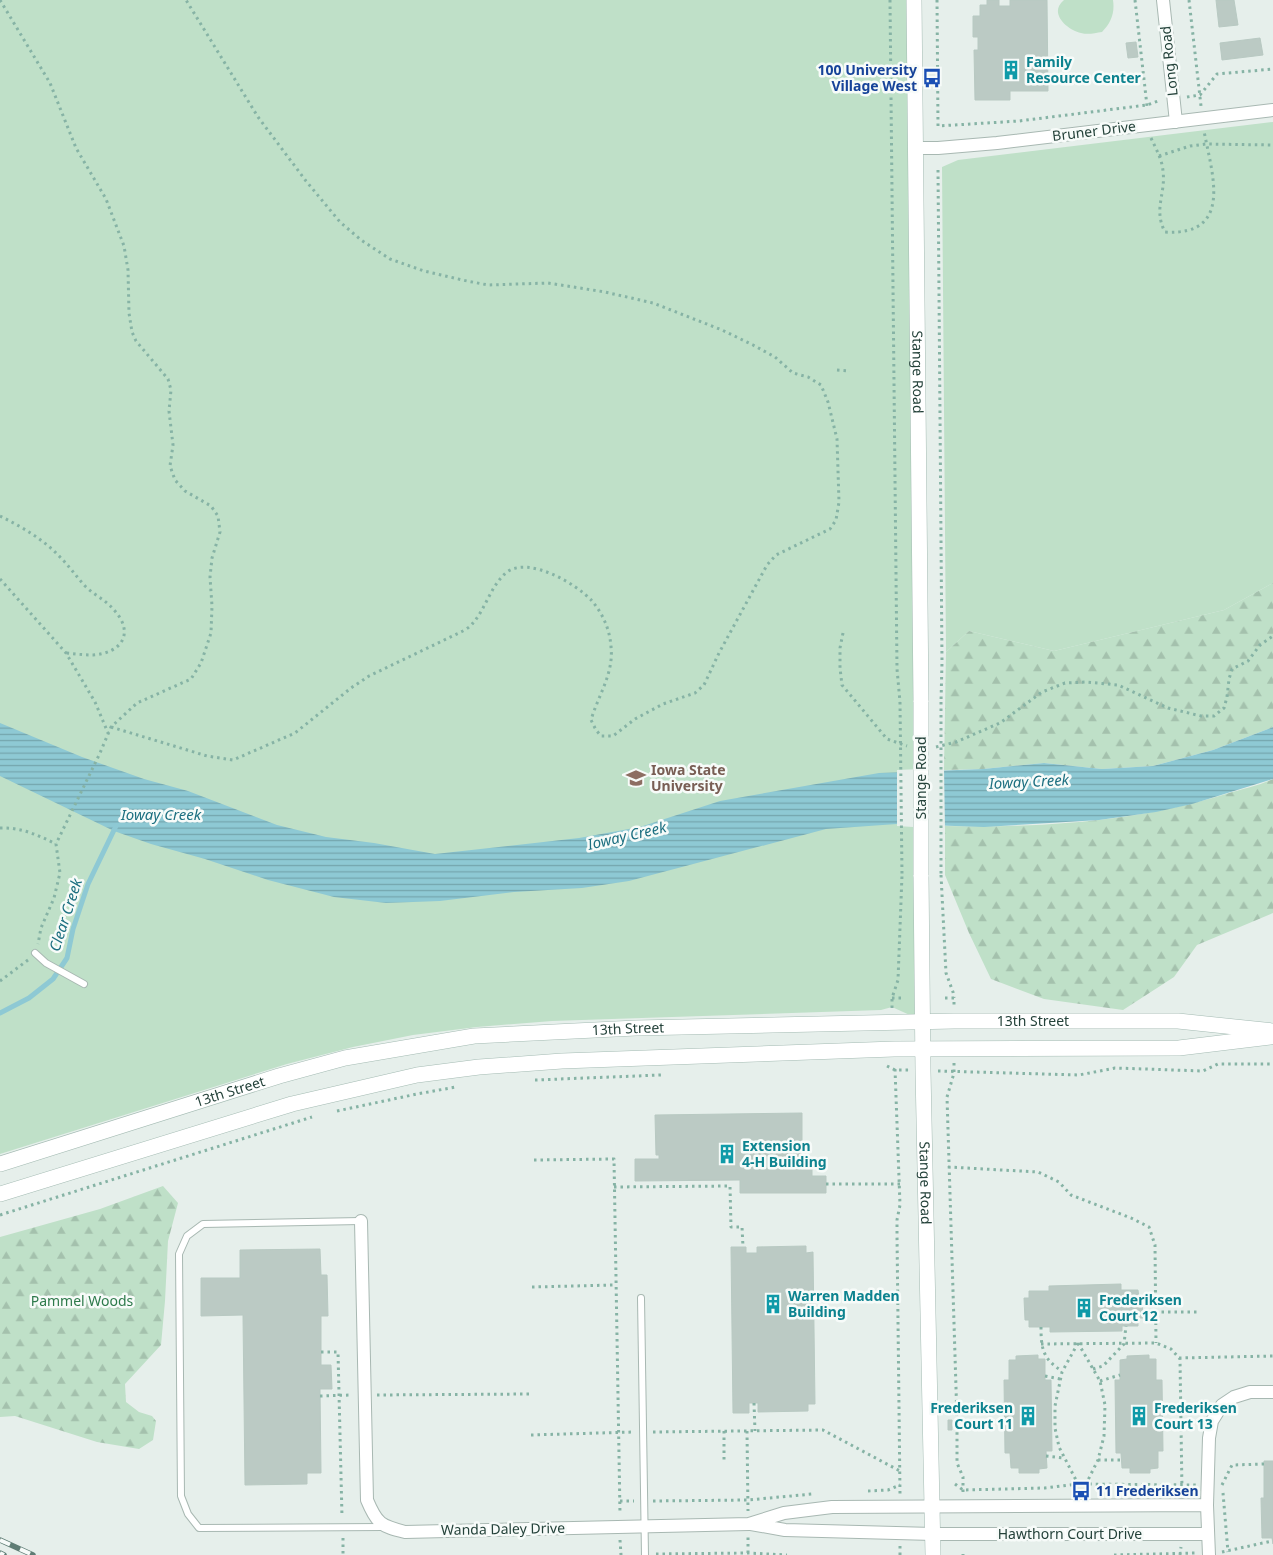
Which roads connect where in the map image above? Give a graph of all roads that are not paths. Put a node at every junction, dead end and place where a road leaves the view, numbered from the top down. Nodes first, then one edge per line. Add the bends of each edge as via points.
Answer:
1 (914, 0) edge
2 (1162, 0) edge
3 (1273, 110) edge
4 (1176, 122) junction
5 (916, 148) junction
6 (35, 953) road end
7 (84, 984) dead end
8 (923, 1021) junction
9 (1273, 1031) edge
10 (1273, 1037) edge
11 (923, 1049) junction
12 (0, 1164) edge
13 (0, 1194) edge
14 (361, 1221) joint
15 (641, 1298) dead end
16 (1273, 1392) edge
17 (1207, 1505) junction
18 (932, 1507) junction
19 (749, 1524) junction
20 (386, 1527) junction
21 (644, 1527) junction
22 (932, 1534) junction
23 (1208, 1534) junction
24 (645, 1554) edge
25 (933, 1555) edge
26 (1209, 1555) edge

1 - 5 main road, Stange Road
2 - 4 street, Long Road
3 - 4 street, Bruner Drive
4 - 5 street, Bruner Drive via 997,143
5 - 8 main road, Stange Road, bridge
6 - 7 lane via 46,963
8 - 9 main road, 13th Street via 1178,1022
8 - 11 main road, Stange Road
8 - 12 main road, 13th Street via 549,1031 474,1036 408,1046 345,1058 279,1076
10 - 11 main road, 13th Street via 1179,1048
11 - 13 main road, 13th Street via 562,1061 417,1075 292,1104
11 - 18 main road, Stange Road
14 - 20 street via 367,1500 374,1517
14 - 20 lane via 204,1224 186,1236 179,1254 180,1496 199,1528
15 - 21 lane
16 - 17 street via 1250,1392 1234,1397 1222,1405 1212,1421
17 - 18 street, Hawthorn Court Drive
17 - 23 street
18 - 19 street, Wanda Daley Drive via 832,1507 784,1513
18 - 22 main road, Stange Road
19 - 21 street, Wanda Daley Drive
19 - 22 street, Hawthorn Court Drive via 785,1530
20 - 21 street, Wanda Daley Drive via 406,1532
21 - 24 lane
22 - 23 street, Hawthorn Court Drive
22 - 25 main road, Stange Road
23 - 26 street

